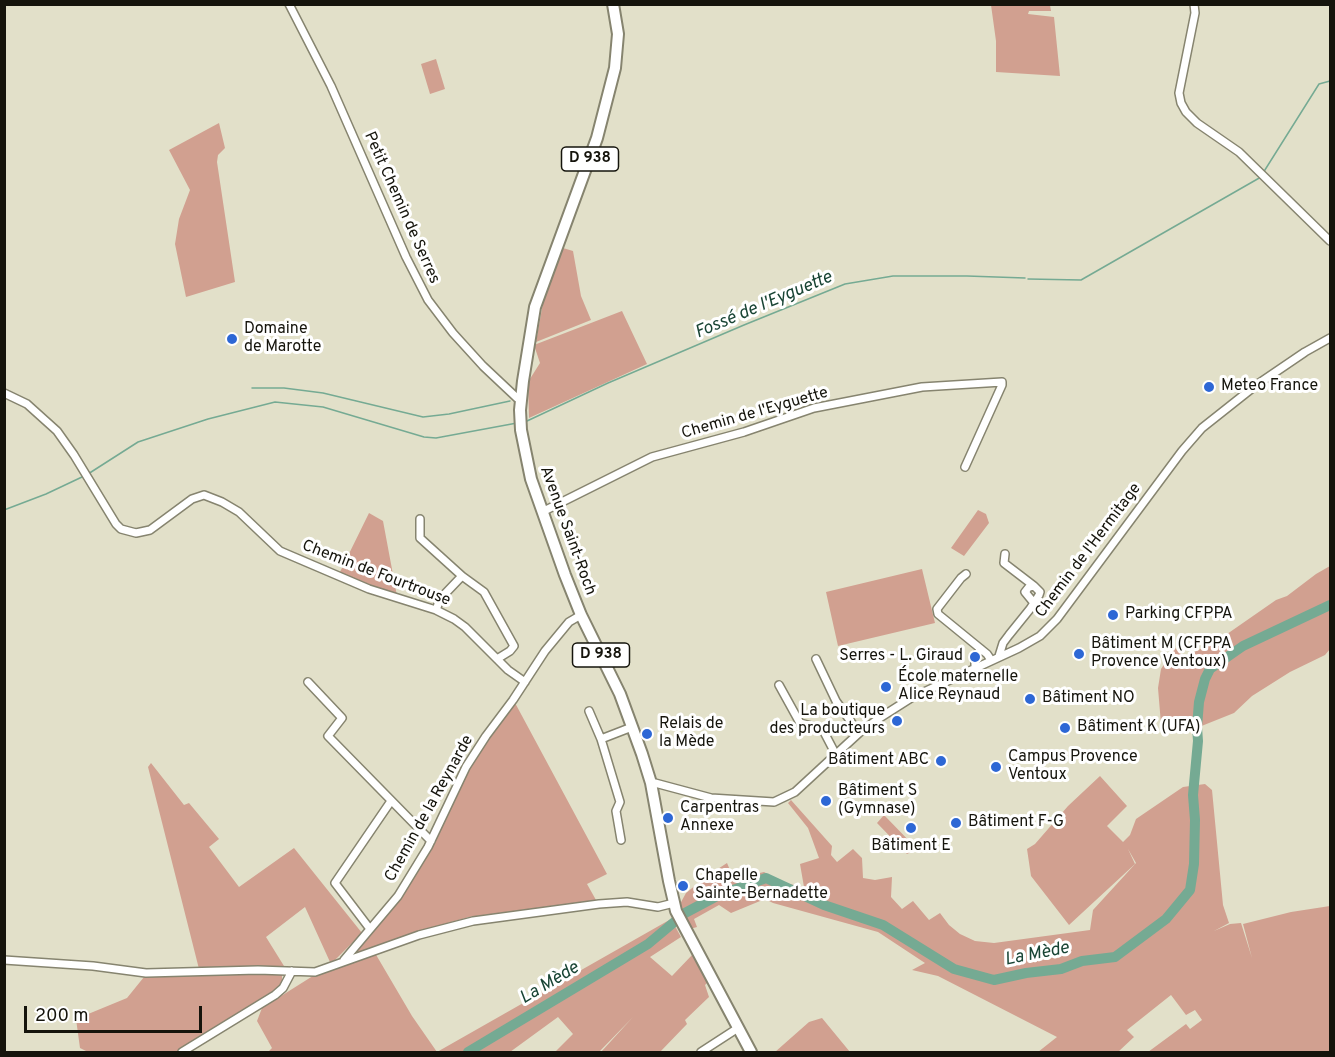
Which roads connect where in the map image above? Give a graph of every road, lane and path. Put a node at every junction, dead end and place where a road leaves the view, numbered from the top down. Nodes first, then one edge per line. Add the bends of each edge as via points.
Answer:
1 (289, 4) edge
2 (613, 4) edge
3 (1194, 4) edge
4 (1330, 241) edge
5 (1330, 338) edge
6 (4, 393) edge
7 (521, 399) junction
8 (965, 467) dead end
9 (542, 512) junction
10 (420, 519) dead end
11 (1005, 554) dead end
12 (966, 574) dead end
13 (462, 576) junction
14 (436, 610) junction
15 (581, 615) junction
16 (981, 649) junction
17 (999, 656) junction
18 (497, 659) junction
19 (816, 659) dead end
20 (991, 660) junction
21 (975, 667) junction
22 (308, 682) dead end
23 (525, 682) junction
24 (779, 686) dead end
25 (589, 711) dead end
26 (632, 727) junction
27 (859, 733) junction
28 (601, 739) junction
29 (836, 754) junction
30 (651, 783) junction
31 (391, 801) junction
32 (621, 840) dead end
33 (431, 841) junction
34 (677, 912) junction
35 (370, 929) junction
36 (4, 960) edge
37 (344, 960) junction
38 (292, 971) junction
39 (738, 1028) junction
40 (182, 1053) edge
41 (701, 1053) edge
42 (751, 1053) edge

1 - 7 street, Petit Chemin de Serres via 331,86 428,300 483,366
2 - 7 main road, Avenue Saint-Roch / D 938 via 618,51 610,90 591,157 535,307
3 - 4 street via 1179,93 1186,112 1239,152
5 - 17 street, Chemin de l'Hermitage via 1255,386 1202,428 1049,628 1032,641
6 - 14 street, Chemin de Fourtrouse via 27,404 57,431 121,529 136,533 150,530 192,499 204,495 239,512 280,551 369,589
7 - 9 main road, Avenue Saint-Roch / D 938 via 520,422 528,468
8 - 9 street, Chemin de l'Eyguette via 1002,382 922,387 814,408 652,457
9 - 15 main road, Avenue Saint-Roch / D 938
10 - 13 street via 420,538
11 - 17 street via 1004,563 1040,592 1003,643
12 - 16 street via 937,612
13 - 14 street via 440,599
13 - 18 street via 484,592 514,646
14 - 18 street, Chemin de Fourtrouse via 460,624
15 - 23 street, Chemin de la Reynarde via 567,624
15 - 26 main road, Avenue Saint-Roch / D 938
16 - 20 street
16 - 21 street via 975,657
17 - 20 street, Chemin de l'Hermitage
18 - 23 street, Chemin de Fourtrouse
19 - 27 street via 836,701
20 - 21 street, Chemin de l'Hermitage
21 - 27 street, Chemin de l'Hermitage via 911,698
22 - 31 street via 342,718 328,736
23 - 33 street, Chemin de la Reynarde via 466,767
24 - 29 street via 800,723 824,732
25 - 28 street
26 - 28 street
26 - 30 main road, Avenue Saint-Roch / D 938
27 - 29 street, Chemin de l'Hermitage
28 - 32 street via 620,802 616,812
29 - 30 street, Chemin de l'Hermitage via 795,792 774,802 711,798
30 - 34 main road, Avenue Saint-Roch / D 938
31 - 33 street
31 - 35 street via 335,883
33 - 35 street, Chemin de la Reynarde via 398,896
34 - 37 street via 627,902 473,921
34 - 39 main road, D 938
35 - 37 street, Chemin de la Reynarde
36 - 38 street via 146,973
37 - 38 street via 319,972
38 - 40 street via 275,995
39 - 41 street
39 - 42 main road, D 938

